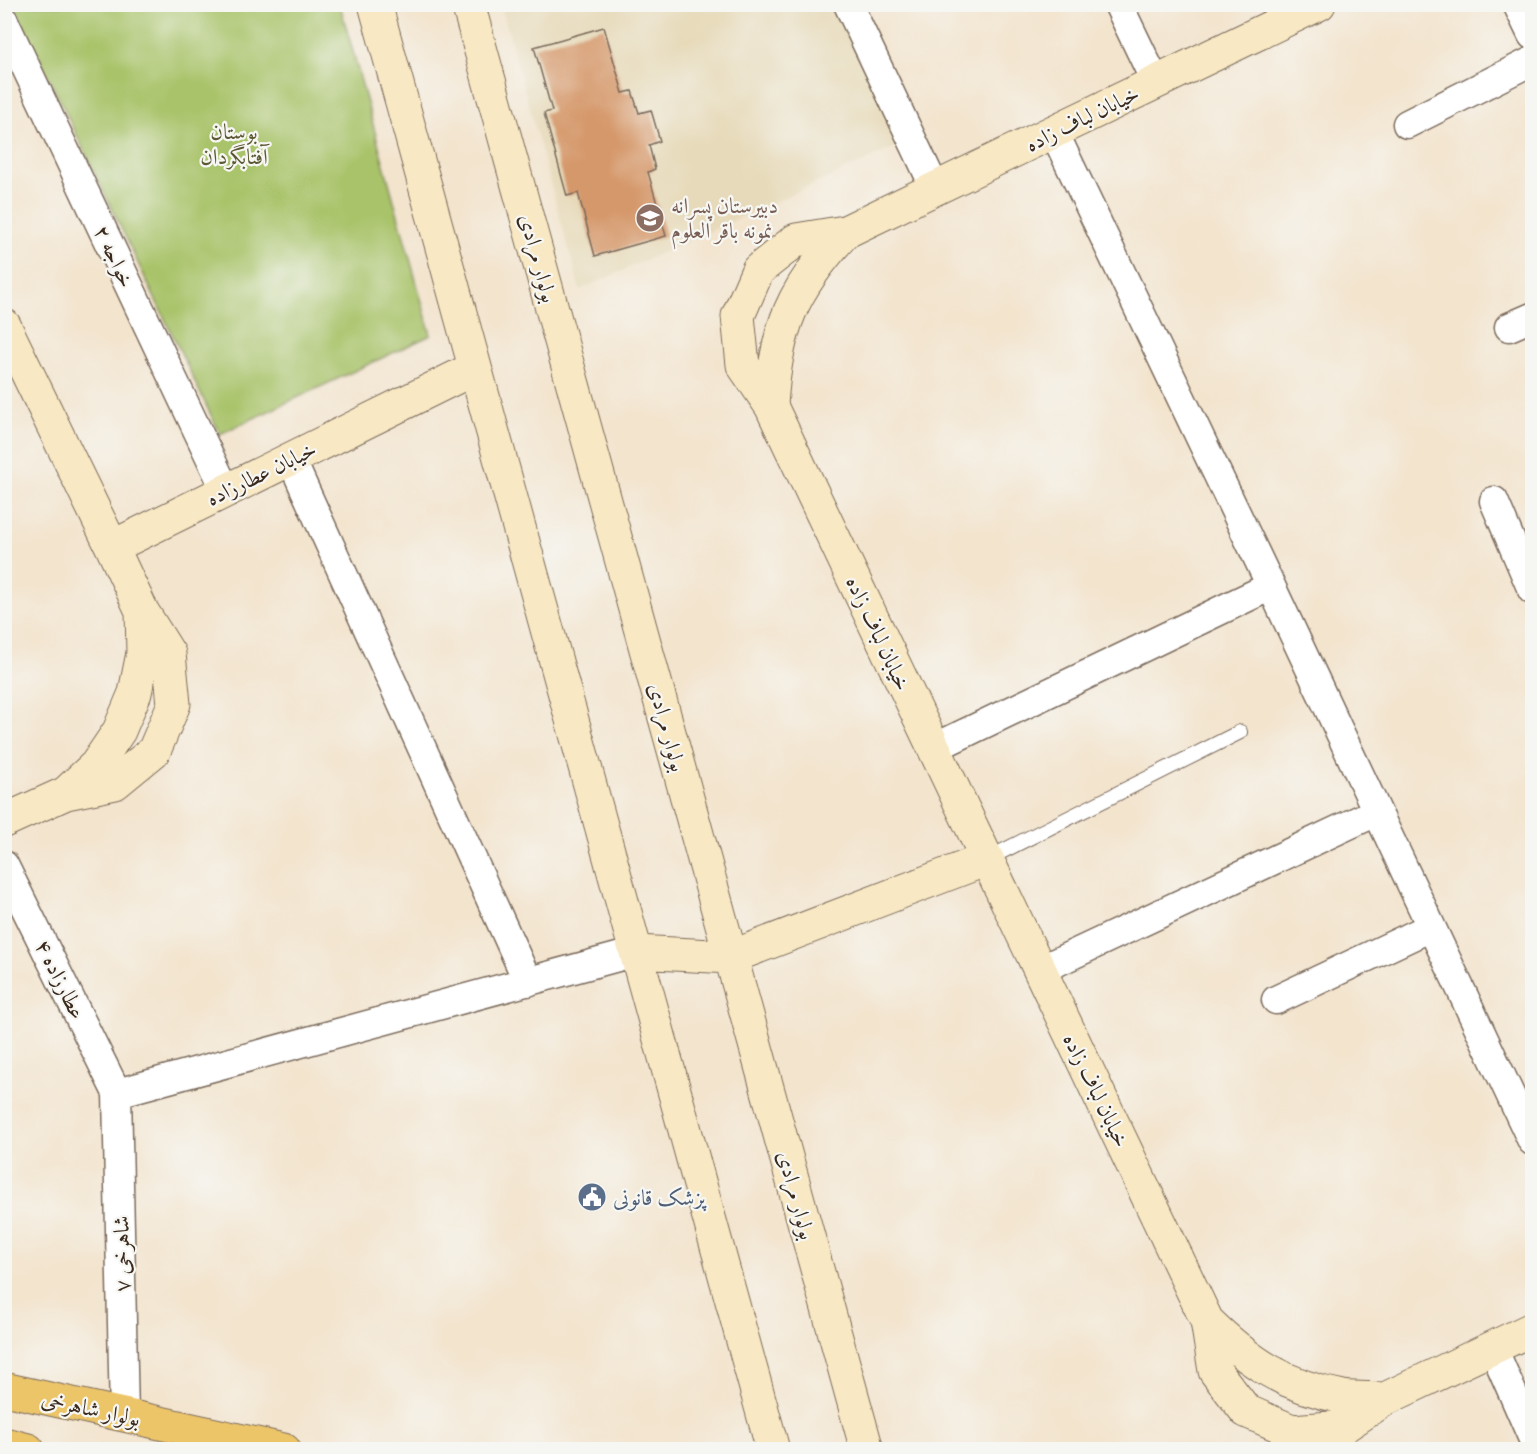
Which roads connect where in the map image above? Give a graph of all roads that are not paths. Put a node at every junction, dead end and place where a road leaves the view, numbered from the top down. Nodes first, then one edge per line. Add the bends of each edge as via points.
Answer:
1 (375, 4) edge
2 (468, 4) edge
3 (848, 4) edge
4 (1118, 4) edge
5 (1319, 4) edge
6 (1517, 4) edge
7 (4, 21) edge
8 (1533, 35) edge
9 (1533, 61) edge
10 (1156, 83) junction
11 (1407, 124) dead end
12 (1054, 132) junction
13 (935, 188) junction
14 (845, 232) junction
15 (4, 325) edge
16 (475, 368) junction
17 (771, 406) junction
18 (291, 459) junction
19 (226, 491) junction
20 (1494, 501) dead end
21 (112, 547) junction
22 (1271, 586) junction
23 (1533, 590) edge
24 (1240, 732) dead end
25 (934, 748) junction
26 (1376, 812) junction
27 (4, 821) edge
28 (987, 859) junction
29 (4, 865) edge
30 (1431, 927) junction
31 (636, 952) junction
32 (731, 957) junction
33 (1040, 970) junction
34 (528, 982) junction
35 (1276, 1000) dead end
36 (117, 1093) junction
37 (1533, 1141) edge
38 (1208, 1321) junction
39 (1533, 1329) edge
40 (1492, 1348) junction
41 (4, 1389) edge
42 (1384, 1399) junction
43 (761, 1407) junction
44 (124, 1415) junction
45 (1533, 1437) edge
46 (4, 1444) edge
47 (28, 1449) edge
48 (284, 1449) edge
49 (750, 1449) edge
50 (773, 1449) edge
51 (867, 1449) edge

1 - 16 street
2 - 32 street, بولوار مرادی
3 - 13 street
4 - 10 street
5 - 10 street, خیابان لباف زاده
6 - 8 street
7 - 19 street, خواجه ۲
9 - 11 street
10 - 12 street, خیابان لباف زاده
12 - 13 street, خیابان لباف زاده
12 - 22 street
13 - 14 street, خیابان لباف زاده
14 - 17 street, خیابان لباف زاده via 819,260 797,293 782,329
14 - 17 street, خیابان لباف زاده via 796,240 758,270 738,316 743,365
15 - 21 street
16 - 18 street, خیابان عطارزاده
16 - 31 street
17 - 25 street, خیابان لباف زاده
18 - 19 street, خیابان عطارزاده
18 - 34 street
19 - 21 street, خیابان عطارزاده
20 - 23 street
21 - 27 street via 142,611 169,654 174,704 154,751 115,783 66,793
22 - 25 street
22 - 26 street
24 - 28 lane
25 - 28 street, خیابان لباف زاده
26 - 30 street
26 - 33 street
28 - 32 street
28 - 33 street, خیابان لباف زاده
29 - 36 street, عطارزاده ۴
30 - 35 street
30 - 37 street
31 - 32 street
31 - 34 street
31 - 43 street
32 - 51 street, بولوار مرادی
33 - 38 street, خیابان لباف زاده
34 - 36 street
36 - 44 street, شاهرخی ۷
38 - 42 street, خیابان لباف زاده via 1236,1349 1269,1372 1305,1388 1344,1397
38 - 42 street, خیابان لباف زاده via 1215,1371 1246,1411 1292,1431 1343,1427
39 - 40 street, خیابان لباف زاده
40 - 42 street, خیابان لباف زاده
40 - 45 street
41 - 44 main road, بولوار شاهرخی
43 - 49 street
43 - 50 street
44 - 48 main road, بولوار شاهرخی
46 - 47 main road

